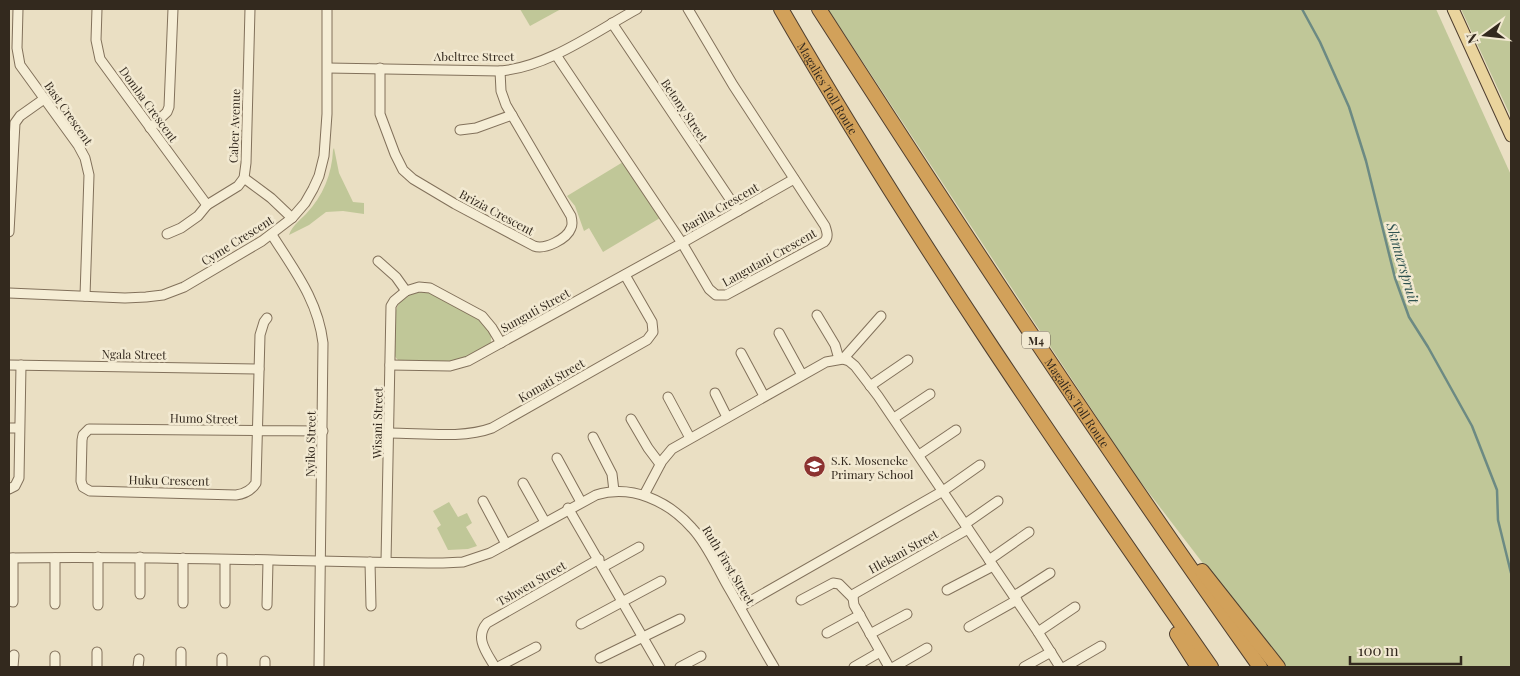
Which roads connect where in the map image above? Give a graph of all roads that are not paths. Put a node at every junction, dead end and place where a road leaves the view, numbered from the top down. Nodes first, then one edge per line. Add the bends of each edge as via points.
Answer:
1 (18, 9) edge
2 (97, 9) edge
3 (173, 9) edge
4 (250, 9) edge
5 (327, 9) edge
6 (637, 9) edge
7 (688, 9) edge
8 (781, 9) edge
9 (819, 9) edge
10 (1454, 9) edge
11 (612, 23) junction
12 (13, 29) edge
13 (556, 54) junction
14 (328, 68) junction
15 (380, 68) junction
16 (500, 71) junction
17 (44, 99) junction
18 (512, 115) junction
19 (150, 128) junction
20 (460, 130) dead end
21 (1511, 136) edge
22 (244, 178) junction
23 (794, 179) junction
24 (207, 206) junction
25 (738, 211) junction
26 (292, 218) junction
27 (9, 232) edge
28 (167, 234) dead end
29 (272, 235) junction
30 (682, 243) junction
31 (378, 261) dead end
32 (625, 275) junction
33 (406, 292) junction
34 (9, 293) edge
35 (85, 296) junction
36 (817, 315) dead end
37 (881, 316) dead end
38 (267, 318) dead end
39 (779, 333) dead end
40 (502, 343) junction
41 (741, 353) dead end
42 (841, 359) junction
43 (908, 360) dead end
44 (9, 365) edge
45 (21, 365) junction
46 (390, 365) junction
47 (259, 369) junction
48 (802, 375) junction
49 (870, 386) junction
50 (715, 393) dead end
51 (930, 394) dead end
52 (764, 396) junction
53 (668, 397) dead end
54 (1082, 410) junction
55 (727, 417) junction
56 (894, 418) junction
57 (632, 419) dead end
58 (1040, 421) junction
59 (9, 428) edge
60 (19, 428) junction
61 (956, 430) dead end
62 (86, 431) joint
63 (258, 431) junction
64 (323, 431) junction
65 (389, 433) junction
66 (593, 436) dead end
67 (690, 438) junction
68 (919, 455) junction
69 (557, 458) dead end
70 (660, 464) junction
71 (980, 465) dead end
72 (523, 483) dead end
73 (9, 489) edge
74 (614, 491) junction
75 (943, 491) junction
76 (644, 495) junction
77 (483, 501) dead end
78 (998, 501) dead end
79 (581, 502) junction
80 (568, 508) junction
81 (545, 522) junction
82 (966, 526) junction
83 (1029, 532) dead end
84 (506, 544) junction
85 (639, 547) dead end
86 (98, 557) junction
87 (140, 557) junction
88 (11, 558) edge
89 (55, 558) junction
90 (182, 558) junction
91 (225, 560) junction
92 (268, 561) junction
93 (321, 562) junction
94 (370, 562) junction
95 (386, 562) junction
96 (601, 563) junction
97 (991, 563) junction
98 (1050, 573) dead end
99 (661, 582) dead end
100 (947, 590) dead end
101 (140, 594) dead end
102 (853, 598) junction
103 (1015, 598) junction
104 (800, 600) dead end
105 (13, 602) dead end
106 (623, 602) junction
107 (183, 603) dead end
108 (225, 603) dead end
109 (55, 604) dead end
110 (98, 605) dead end
111 (267, 605) dead end
112 (371, 606) dead end
113 (740, 607) junction
114 (1075, 607) dead end
115 (907, 614) dead end
116 (860, 615) junction
117 (680, 619) dead end
118 (581, 624) dead end
119 (969, 627) dead end
120 (1038, 632) junction
121 (827, 633) dead end
122 (870, 634) junction
123 (643, 638) junction
124 (1101, 646) dead end
125 (536, 647) dead end
126 (927, 648) dead end
127 (97, 652) dead end
128 (181, 652) dead end
129 (880, 652) junction
130 (1051, 652) junction
131 (14, 655) dead end
132 (55, 656) dead end
133 (701, 656) dead end
134 (600, 658) dead end
135 (14, 667) edge
136 (55, 667) edge
137 (97, 667) edge
138 (181, 667) edge
139 (320, 667) edge
140 (497, 667) edge
141 (660, 667) edge
142 (680, 667) edge
143 (774, 667) edge
144 (854, 667) edge
145 (889, 667) edge
146 (894, 667) edge
147 (1024, 667) edge
148 (1060, 667) edge
149 (1065, 667) edge
150 (1198, 667) edge
151 (1211, 667) edge
152 (1260, 667) edge
153 (1278, 667) edge

1 - 12 street, Bast Crescent
2 - 19 street, Domba Crescent via 96,40 100,59
3 - 19 street via 169,107
4 - 22 street, Caber Avenue
5 - 14 street, Cyme Crescent
6 - 11 street, Abeltree Street
7 - 23 street via 733,86
8 - 58 highway, Magalies Toll Route via 917,234
9 - 54 highway, Magalies Toll Route / M4
10 - 21 main road
11 - 13 street, Abeltree Street
11 - 25 street, Betony Street
12 - 17 street, Bast Crescent via 20,65
13 - 16 street, Abeltree Street via 518,69
13 - 30 street, Barilla Crescent
14 - 15 street, Abeltree Street
14 - 26 street, Cyme Crescent via 324,156 314,189
15 - 16 street, Abeltree Street
15 - 18 street, Brizia Crescent via 380,114 403,170 456,204 534,246 544,247 567,234 572,216
16 - 18 street, Brizia Crescent via 501,91
17 - 27 street via 15,123
17 - 35 street, Bast Crescent via 78,145 88,167
18 - 20 street via 476,128
19 - 24 street, Domba Crescent
22 - 24 street, Caber Avenue via 238,186
22 - 26 street via 272,198
23 - 25 street, Barilla Crescent
23 - 30 street, Langutani Crescent via 825,226 828,236 824,242 720,296 709,289
24 - 28 street, Caber Avenue via 192,220
25 - 30 street, Barilla Crescent
26 - 29 street, Cyme Crescent
29 - 35 street, Cyme Crescent via 174,292 146,298
29 - 64 street, Nyiko Street via 311,298 322,328
30 - 32 street, Sunguti Street
31 - 33 street via 396,277
32 - 40 street, Sunguti Street
32 - 65 street, Komati Street via 652,322 653,332 647,340 492,428 464,434
33 - 40 street via 419,287 430,288 476,312 487,321
33 - 46 street, Wisani Street via 391,306
34 - 35 street, Cyme Crescent
36 - 42 street
37 - 42 street
38 - 47 street via 260,335
39 - 48 street
40 - 46 street, Sunguti Street via 462,364
41 - 52 street
42 - 48 street via 826,362
42 - 49 street via 855,366
43 - 49 street
44 - 45 street, Ngala Street
45 - 47 street, Ngala Street
45 - 60 street
46 - 65 street, Wisani Street
47 - 63 street
48 - 52 street
49 - 56 street
50 - 55 street
51 - 56 street
52 - 55 street
53 - 67 street
54 - 152 highway, Magalies Toll Route / M4 via 1171,543
54 - 153 highway
55 - 67 street
56 - 68 street
57 - 70 street
58 - 150 highway
58 - 151 highway, Magalies Toll Route
59 - 60 street
60 - 73 street via 19,478
61 - 68 street
62 - 63 street, Humo Street
62 - 63 street, Huku Crescent via 82,440 81,481 86,489 236,495 248,492 256,483
63 - 64 street, Humo Street
64 - 93 street, Nyiko Street
65 - 95 street, Wisani Street
66 - 74 street via 612,474
67 - 70 street via 672,449
68 - 75 street
69 - 79 street
70 - 76 street
71 - 75 street
72 - 81 street
74 - 76 street, Ruth First Street
74 - 79 street, Ruth First Street
75 - 82 street
75 - 113 street
76 - 113 street, Ruth First Street via 677,514 693,529
77 - 84 street
78 - 82 street, Hlekani Street
79 - 80 street, Ruth First Street
80 - 81 street, Ruth First Street
80 - 96 street
81 - 84 street, Ruth First Street
82 - 97 street
82 - 102 street, Hlekani Street via 857,591
83 - 97 street
84 - 95 street, Ruth First Street via 464,562
85 - 96 street, Tshweu Street
86 - 87 street, Ruth First Street
86 - 89 street, Ruth First Street
86 - 110 street
87 - 90 street, Ruth First Street
87 - 101 street
88 - 89 street, Ruth First Street
88 - 105 street
89 - 109 street
90 - 91 street, Ruth First Street
90 - 107 street
91 - 92 street, Ruth First Street
91 - 108 street
92 - 93 street, Ruth First Street
92 - 111 street
93 - 94 street, Ruth First Street
93 - 139 street, Nyiko Street
94 - 95 street, Ruth First Street
94 - 112 street
96 - 106 street
96 - 140 street, Tshweu Street via 487,623 481,633 481,642
97 - 100 street
97 - 103 street
98 - 103 street
99 - 106 street
102 - 104 street via 833,583
102 - 116 street
103 - 119 street
103 - 120 street
106 - 118 street
106 - 123 street
113 - 143 street, Ruth First Street
114 - 120 street
115 - 122 street
116 - 121 street
116 - 122 street
117 - 123 street
120 - 130 street
122 - 129 street
123 - 134 street
123 - 141 street
124 - 149 street
125 - 140 street
126 - 146 street
127 - 137 street
128 - 138 street
129 - 144 street
129 - 145 street
130 - 147 street
130 - 148 street
131 - 135 street
132 - 136 street
133 - 142 street

